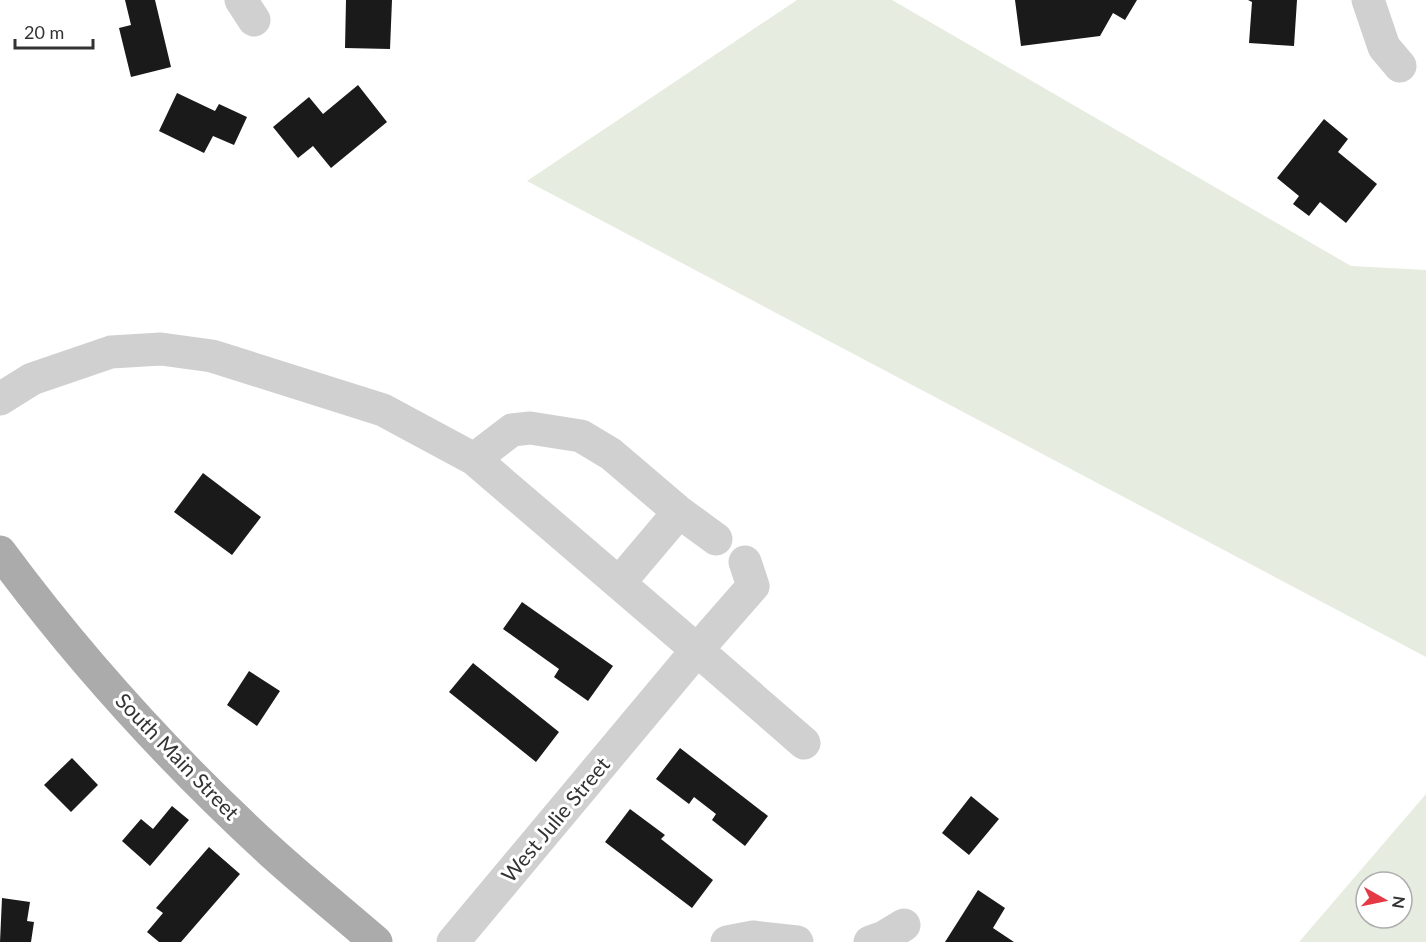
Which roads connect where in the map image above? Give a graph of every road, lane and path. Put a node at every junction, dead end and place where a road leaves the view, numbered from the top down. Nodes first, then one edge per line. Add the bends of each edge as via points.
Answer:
1 (1368, 0) edge
2 (1400, 66) dead end
3 (0, 399) edge
4 (474, 459) junction
5 (679, 512) junction
6 (716, 539) dead end
7 (0, 552) edge
8 (745, 562) dead end
9 (619, 583) junction
10 (697, 650) junction
11 (804, 743) dead end
12 (904, 925) dead end
13 (376, 942) edge
14 (453, 942) edge
15 (727, 942) edge
16 (797, 942) edge
17 (870, 942) edge

1 - 2 street via 1384,47
3 - 4 street via 32,379 111,352 161,349 212,356 383,410
4 - 5 street via 512,430 530,428 581,436 611,454
4 - 9 street
5 - 6 street
5 - 9 street
7 - 13 main road, South Main Street via 45,612 191,774 268,850
8 - 10 street, West Julie Street via 753,586
9 - 10 street
10 - 11 street
10 - 14 street, West Julie Street
12 - 17 street
15 - 16 street via 753,937

